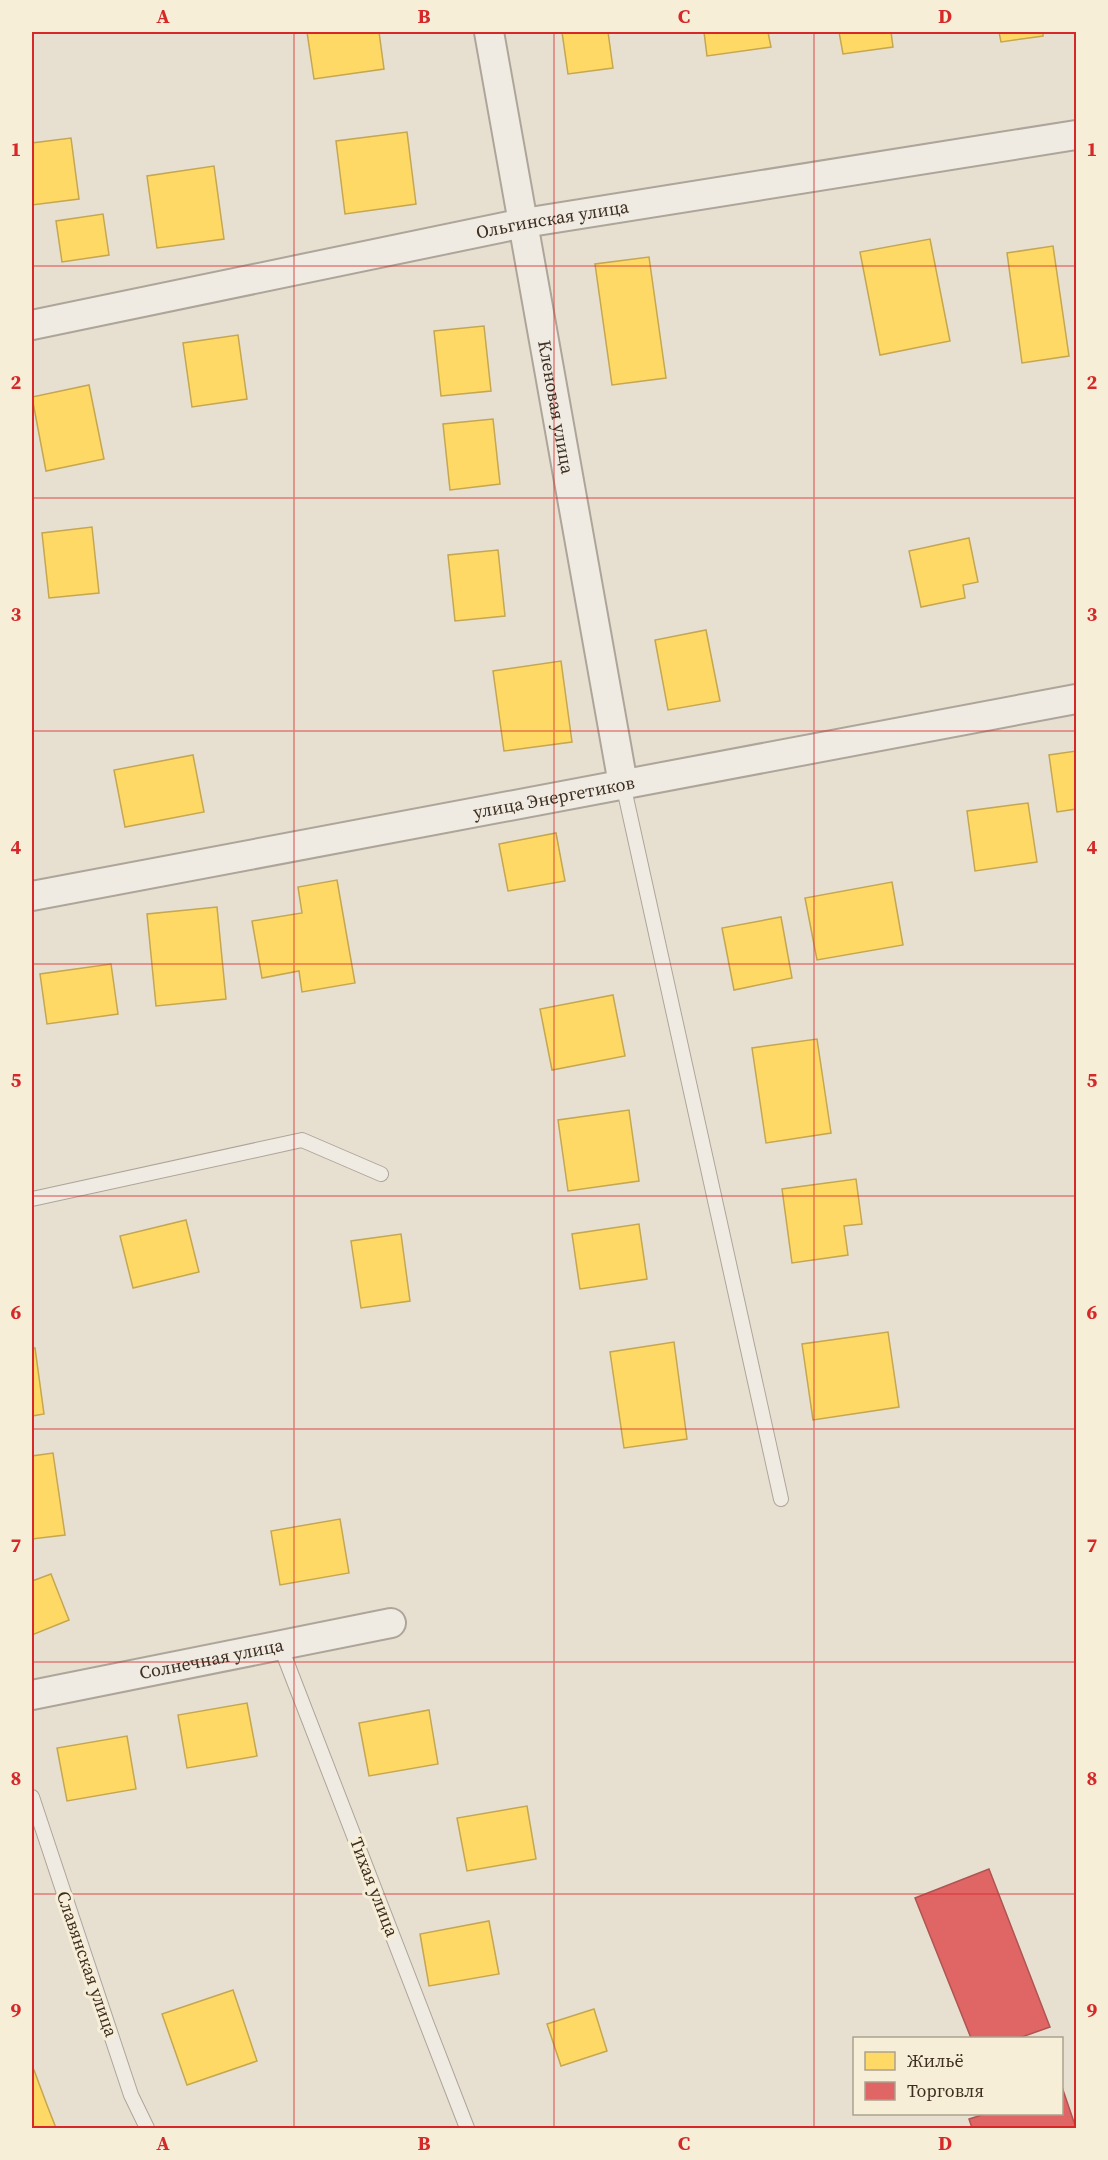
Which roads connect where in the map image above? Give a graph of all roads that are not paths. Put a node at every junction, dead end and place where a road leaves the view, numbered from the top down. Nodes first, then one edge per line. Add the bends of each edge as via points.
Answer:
1 (489, 32) edge
2 (1077, 135) edge
3 (524, 223) junction
4 (32, 325) edge
5 (1077, 699) edge
6 (623, 784) junction
7 (32, 896) edge
8 (381, 1174) dead end
9 (32, 1199) edge
10 (781, 1499) dead end
11 (391, 1623) dead end
12 (280, 1645) junction
13 (32, 1695) edge
14 (32, 1797) edge
15 (147, 2128) edge
16 (467, 2128) edge

1 - 3 street, Кленовая улица
2 - 3 street, Ольгинская улица
3 - 4 street, Ольгинская улица
3 - 6 street, Кленовая улица
5 - 6 street, улица Энергетиков
6 - 7 street, улица Энергетиков
6 - 10 lane
8 - 9 lane via 302,1140
11 - 12 street, Солнечная улица
12 - 13 street, Солнечная улица
12 - 16 lane, Тихая улица
14 - 15 lane, Славянская улица via 131,2094

